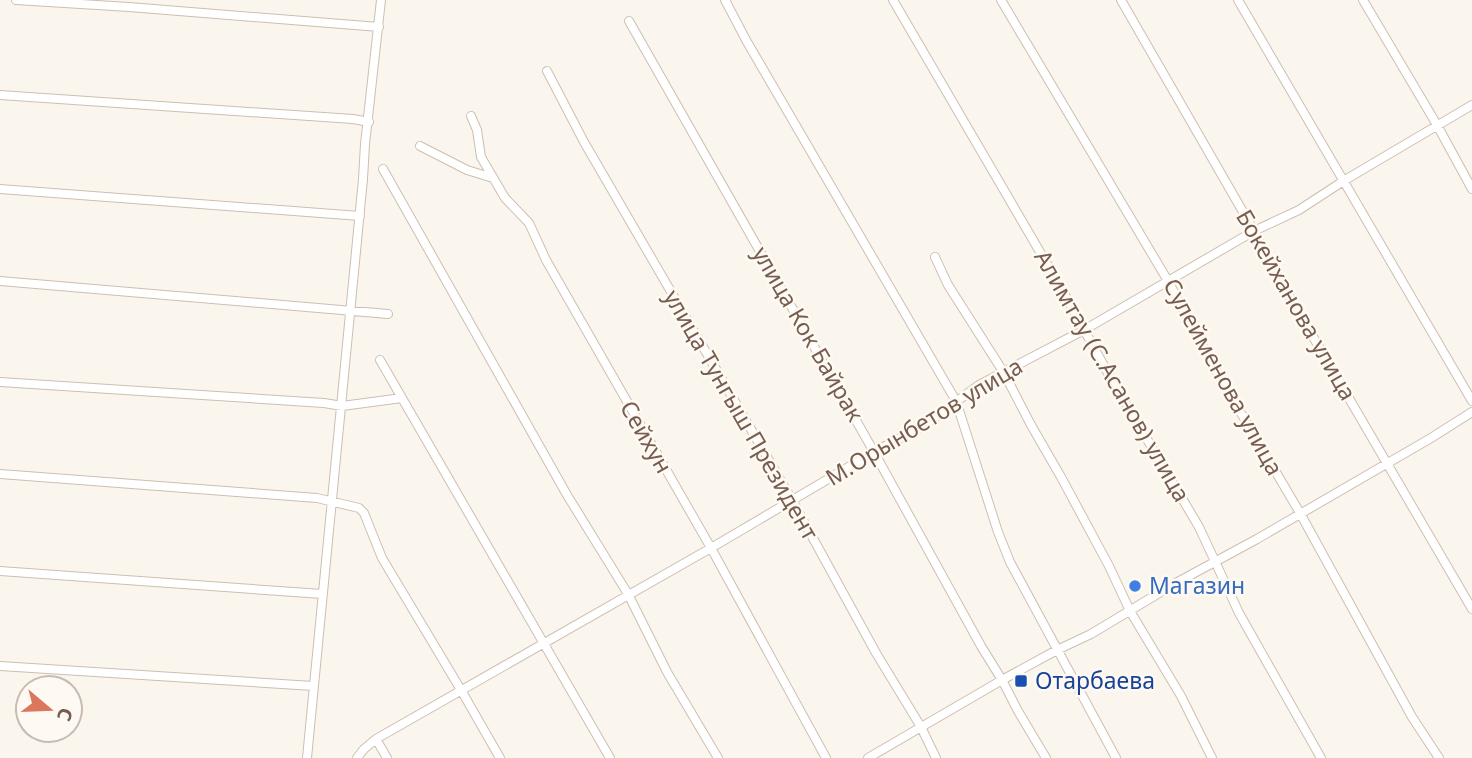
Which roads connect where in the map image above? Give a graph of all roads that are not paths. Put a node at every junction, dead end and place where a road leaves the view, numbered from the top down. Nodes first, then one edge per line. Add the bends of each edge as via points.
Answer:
1 (16, 0) edge
2 (381, 0) edge
3 (725, 0) edge
4 (893, 0) edge
5 (1001, 0) edge
6 (1121, 0) edge
7 (1238, 0) edge
8 (1363, 0) edge
9 (629, 22) dead end
10 (379, 27) junction
11 (547, 71) dead end
12 (0, 95) edge
13 (1472, 105) edge
14 (471, 116) dead end
15 (369, 122) junction
16 (1437, 125) junction
17 (420, 146) dead end
18 (383, 169) dead end
19 (493, 178) junction
20 (1345, 180) junction
21 (0, 189) edge
22 (1472, 189) edge
23 (359, 216) junction
24 (1254, 231) junction
25 (935, 257) dead end
26 (0, 281) edge
27 (1168, 281) junction
28 (351, 310) junction
29 (388, 314) dead end
30 (1084, 330) junction
31 (380, 360) dead end
32 (1004, 373) junction
33 (0, 382) edge
34 (402, 398) junction
35 (957, 401) junction
36 (1472, 401) edge
37 (342, 405) junction
38 (1472, 412) edge
39 (874, 452) junction
40 (1387, 463) junction
41 (0, 474) edge
42 (792, 500) junction
43 (332, 502) junction
44 (1300, 513) junction
45 (711, 548) junction
46 (1216, 561) junction
47 (0, 571) edge
48 (322, 594) junction
49 (628, 594) junction
50 (1472, 609) edge
51 (1130, 611) junction
52 (543, 643) junction
53 (1056, 650) junction
54 (0, 666) edge
55 (1002, 680) junction
56 (313, 686) junction
57 (461, 690) junction
58 (921, 727) junction
59 (376, 739) junction
60 (307, 758) edge
61 (357, 758) edge
62 (387, 758) edge
63 (500, 758) edge
64 (610, 758) edge
65 (718, 758) edge
66 (826, 758) edge
67 (868, 758) edge
68 (936, 758) edge
69 (1045, 758) edge
70 (1116, 758) edge
71 (1212, 758) edge
72 (1321, 758) edge
73 (1439, 758) edge

1 - 10 street
2 - 10 street
3 - 35 street
4 - 30 street, Алимтау (С.Асанов) улица
5 - 27 street, Сулейменова улица
6 - 24 street, Бокейханова улица
7 - 20 street
8 - 16 street
9 - 39 street, улица Кок Байрак
10 - 15 street
11 - 42 street, улица Тунгыш Президент
12 - 15 street
13 - 16 street, М.Орынбетов улица
14 - 19 street, Сейхун via 481,156
15 - 23 street
16 - 20 street, М.Орынбетов улица
16 - 22 street
17 - 19 street
18 - 49 street
19 - 45 street, Сейхун via 529,223 600,357
20 - 24 street, М.Орынбетов улица via 1299,210
20 - 36 street
21 - 23 street
23 - 28 street
24 - 27 street, М.Орынбетов улица
24 - 40 street, Бокейханова улица
25 - 32 street
26 - 28 street
27 - 30 street, М.Орынбетов улица
27 - 44 street, Сулейменова улица
28 - 29 street
28 - 37 street
30 - 32 street, М.Орынбетов улица
30 - 46 street, Алимтау (С.Асанов) улица
31 - 34 street
32 - 35 street, М.Орынбетов улица
32 - 51 street
33 - 37 street
34 - 37 street
34 - 52 street
35 - 39 street, М.Орынбетов улица via 923,426
35 - 53 street via 1010,562
37 - 43 street
38 - 40 street
39 - 42 street, М.Орынбетов улица
39 - 55 street, улица Кок Байрак
40 - 44 street
40 - 50 street, Бокейханова улица
41 - 43 street
42 - 45 street, М.Орынбетов улица
42 - 58 street, улица Тунгыш Президент
43 - 48 street
43 - 57 street via 364,513 382,558
44 - 46 street
44 - 73 street, Сулейменова улица
45 - 49 street, М.Орынбетов улица
45 - 66 street, Сейхун
46 - 51 street
46 - 72 street, Алимтау (С.Асанов) улица via 1239,613
47 - 48 street
48 - 56 street
49 - 52 street, М.Орынбетов улица
49 - 65 street
51 - 53 street
51 - 71 street
52 - 57 street, М.Орынбетов улица
52 - 64 street
53 - 55 street
53 - 70 street
54 - 56 street
55 - 58 street
55 - 69 street, улица Кок Байрак
56 - 60 street
57 - 59 street, М.Орынбетов улица
57 - 63 street
58 - 67 street
58 - 68 street, улица Тунгыш Президент
59 - 61 street, М.Орынбетов улица
59 - 62 street

